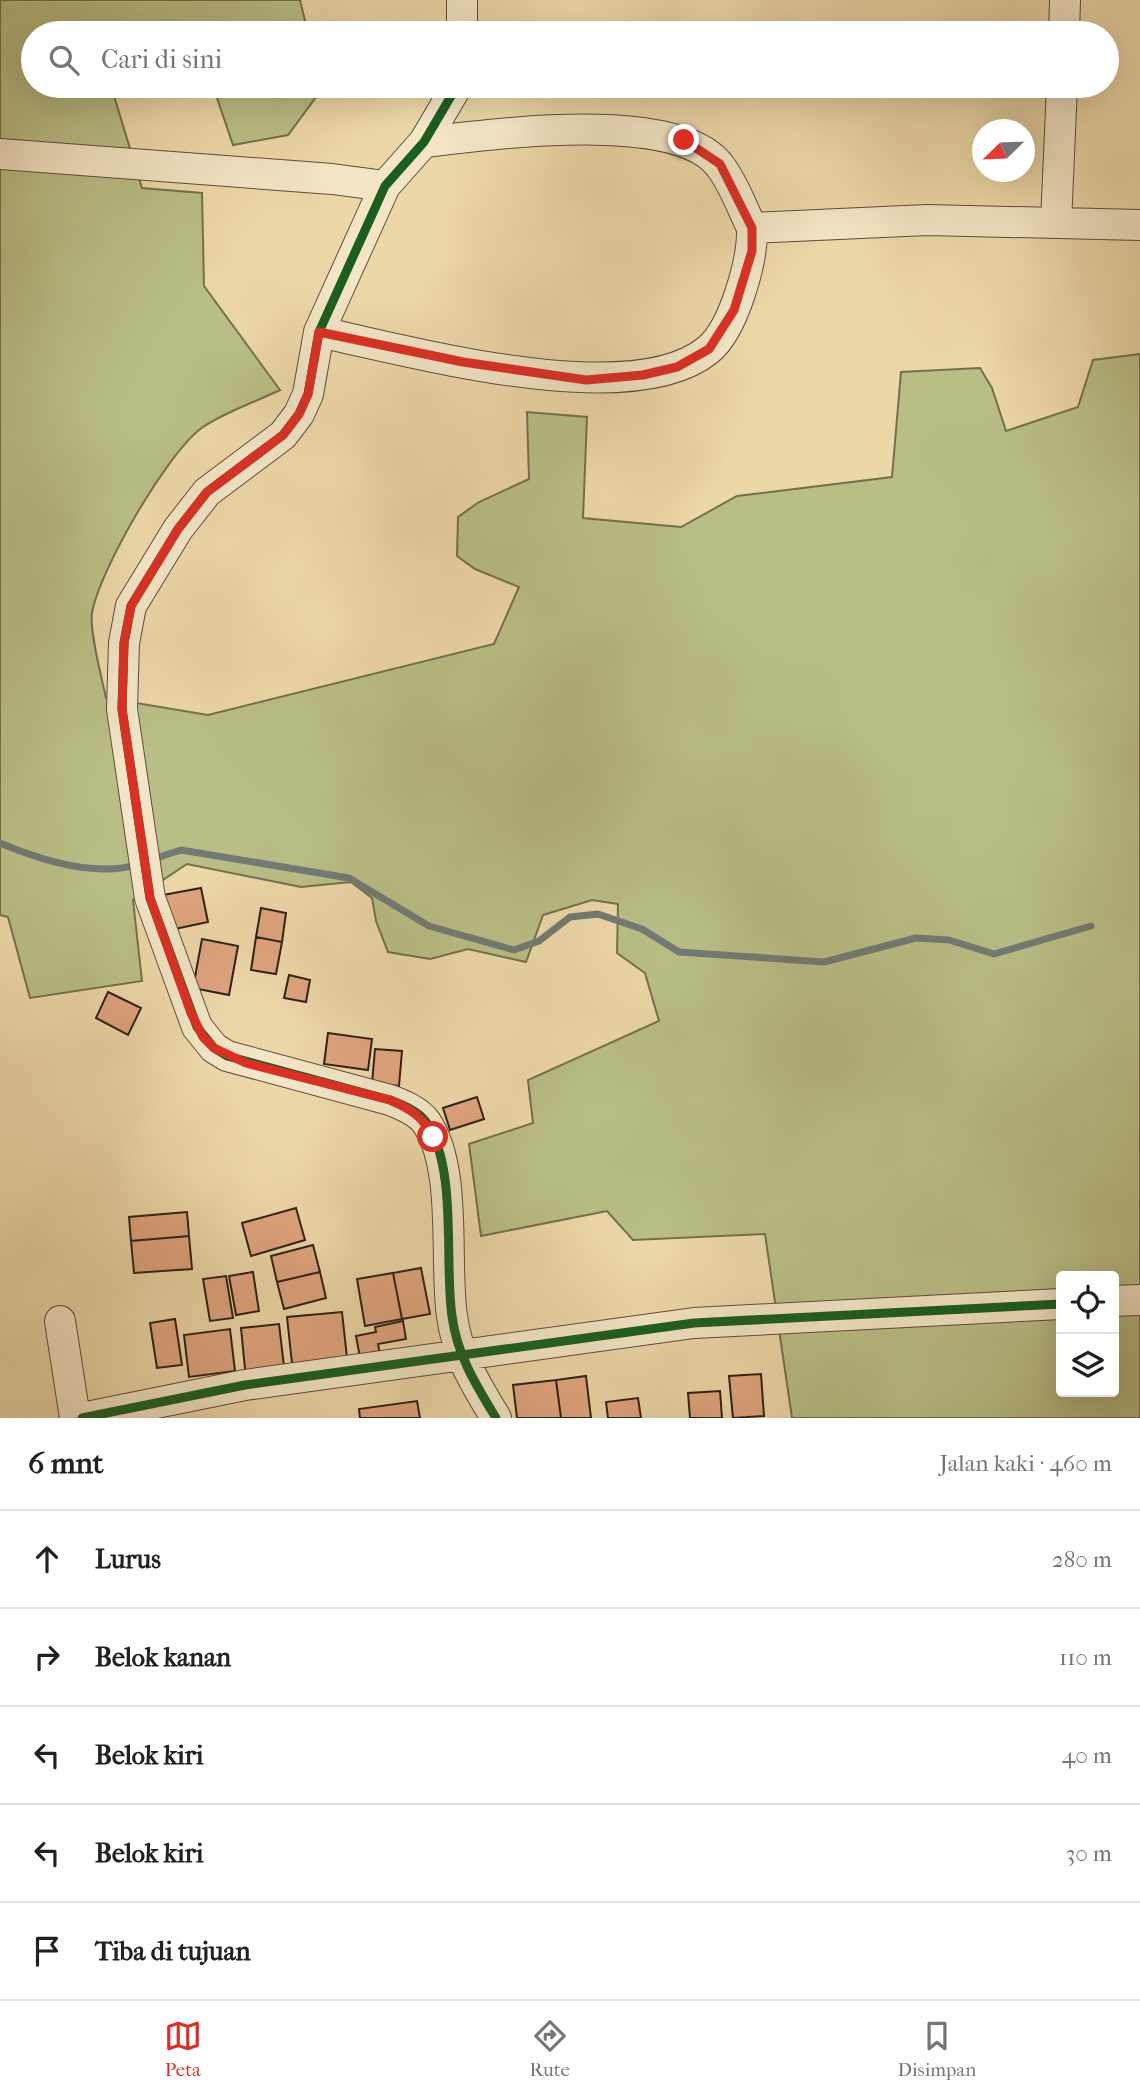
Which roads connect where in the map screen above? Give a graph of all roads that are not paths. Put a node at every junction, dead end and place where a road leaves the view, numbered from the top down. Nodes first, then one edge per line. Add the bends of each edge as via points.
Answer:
1 (462, 0) edge
2 (1065, 0) edge
3 (462, 21) edge
4 (1064, 21) edge
5 (450, 98) edge
6 (1061, 98) edge
7 (424, 142) junction
8 (0, 154) edge
9 (385, 186) junction
10 (1056, 223) junction
11 (1140, 225) edge
12 (752, 228) junction
13 (319, 332) junction
14 (1140, 1300) edge
15 (1119, 1301) edge
16 (1056, 1304) edge
17 (60, 1321) dead end
18 (460, 1356) junction
19 (75, 1418) edge
20 (82, 1418) edge
21 (496, 1418) edge

1 - 3 street
2 - 4 street
5 - 7 street
6 - 10 street
7 - 9 street
7 - 12 street via 545,129 684,140 720,164
8 - 9 street
9 - 13 street
10 - 11 street
10 - 12 street via 927,220
12 - 13 street via 752,251 734,310 709,349 677,367 586,380 463,362
13 - 18 street via 308,394 299,414 283,435 207,492 178,529 131,606 124,643 122,709 150,898 203,1037 214,1048 246,1063 390,1100 425,1121 438,1151 446,1191 452,1316
14 - 15 street
16 - 18 street via 694,1323
17 - 19 street
18 - 20 street via 245,1385
18 - 21 street

